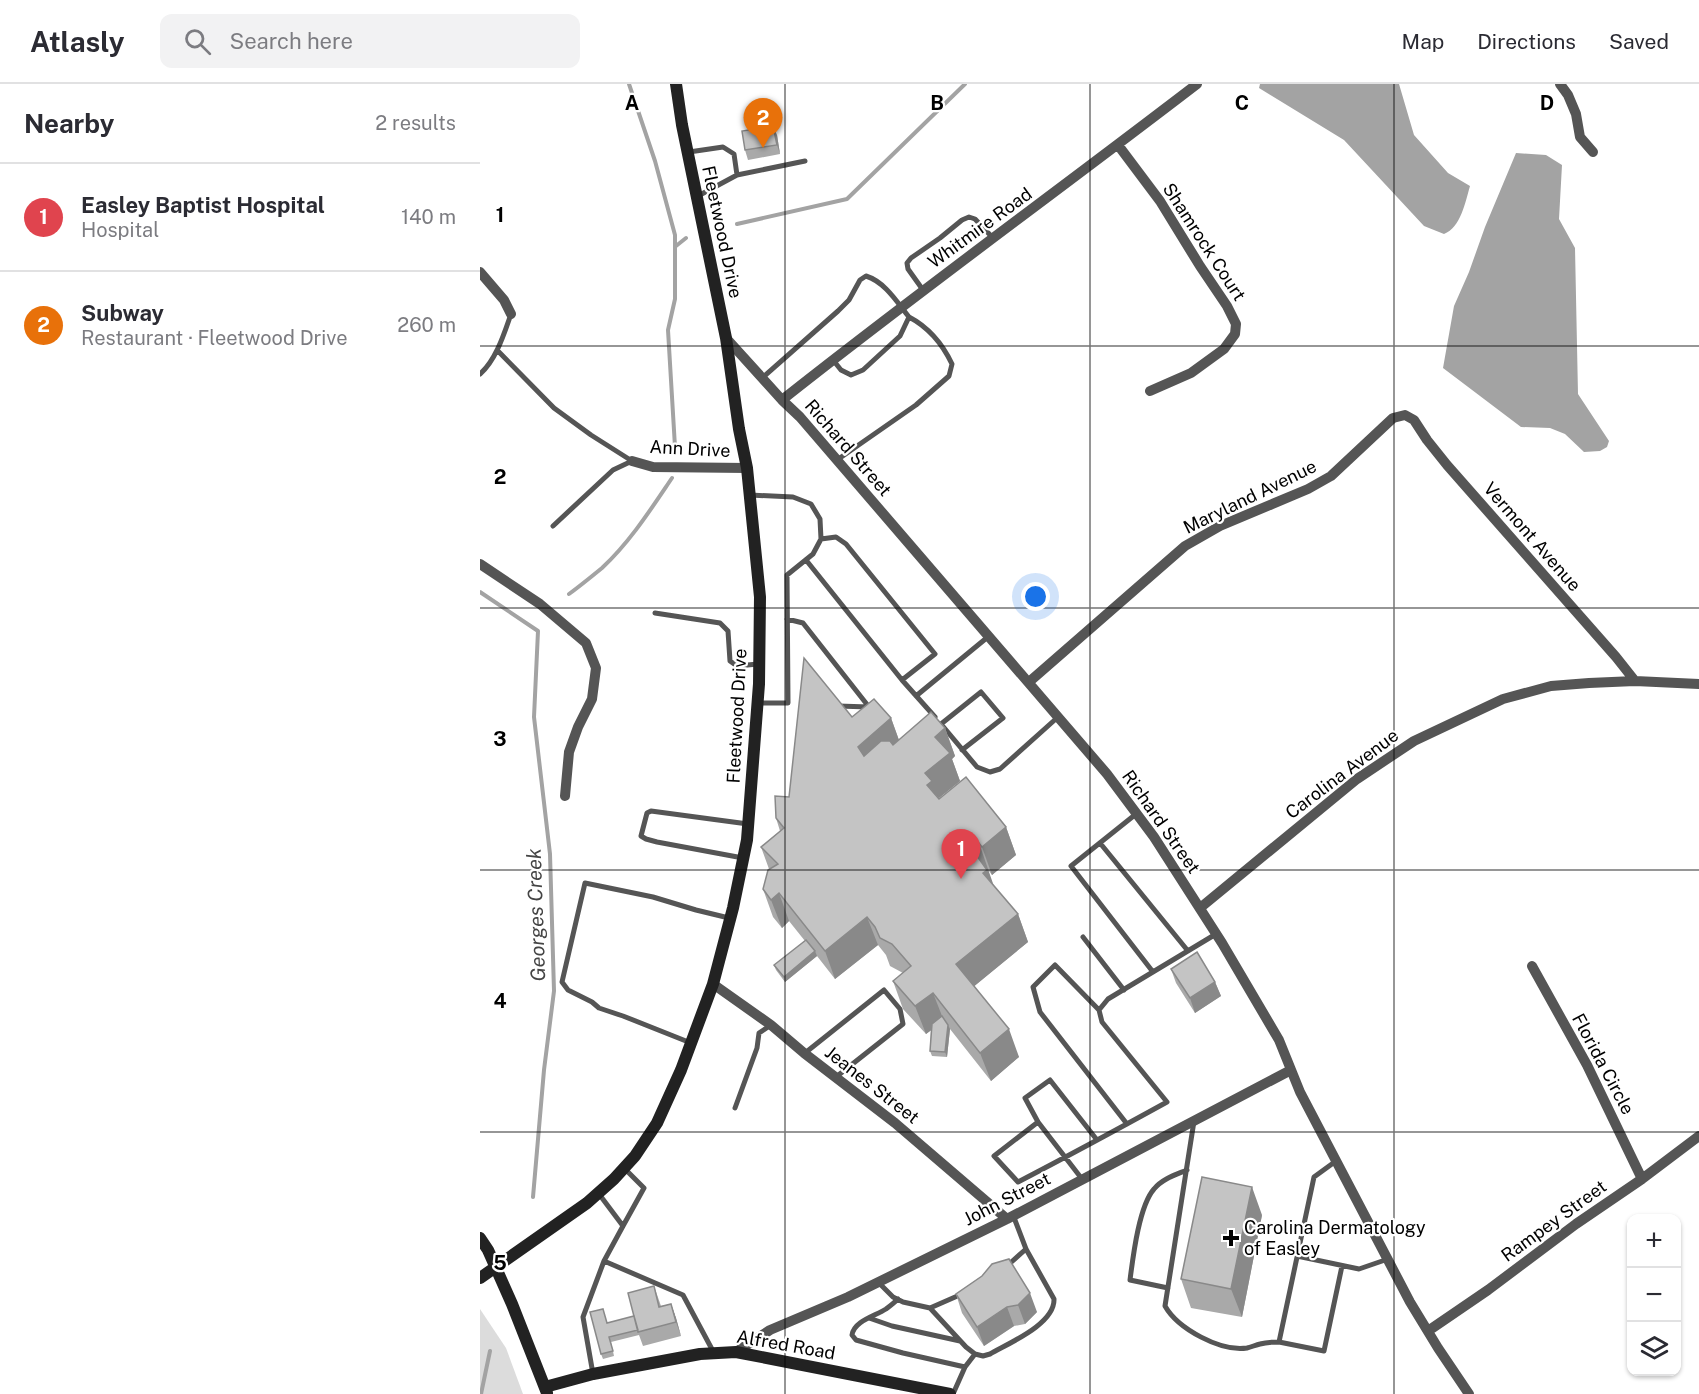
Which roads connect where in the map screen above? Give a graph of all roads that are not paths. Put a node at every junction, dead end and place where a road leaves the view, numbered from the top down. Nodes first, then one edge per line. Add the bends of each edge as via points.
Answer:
1 (676, 84) edge
2 (1197, 84) edge
3 (1560, 84) edge
4 (1118, 145) junction
5 (1593, 152) dead end
6 (687, 153) junction
7 (805, 161) dead end
8 (737, 175) junction
9 (696, 197) junction
10 (993, 238) junction
11 (480, 272) edge
12 (923, 290) junction
13 (901, 307) junction
14 (511, 314) joint
15 (909, 317) junction
16 (726, 338) junction
17 (497, 350) junction
18 (832, 360) junction
19 (480, 374) edge
20 (762, 378) junction
21 (1150, 391) dead end
22 (782, 400) junction
23 (1405, 415) joint
24 (837, 460) junction
25 (632, 461) junction
26 (747, 468) junction
27 (749, 495) junction
28 (553, 526) dead end
29 (821, 539) junction
30 (806, 560) junction
31 (480, 564) edge
32 (655, 613) dead end
33 (787, 619) junction
34 (989, 636) junction
35 (759, 664) junction
36 (902, 680) junction
37 (1635, 681) junction
38 (1029, 682) junction
39 (1699, 684) edge
40 (916, 696) junction
41 (758, 702) junction
42 (788, 703) junction
43 (800, 704) edge
44 (830, 706) edge
45 (1058, 717) junction
46 (940, 724) junction
47 (962, 750) junction
48 (565, 796) dead end
49 (1136, 814) junction
50 (748, 825) junction
51 (1100, 843) junction
52 (743, 858) junction
53 (1200, 908) junction
54 (730, 918) junction
55 (1216, 934) junction
56 (1083, 937) dead end
57 (1188, 951) junction
58 (1532, 966) dead end
59 (1153, 972) junction
60 (713, 984) junction
61 (1124, 990) junction
62 (1099, 1010) junction
63 (771, 1025) junction
64 (691, 1043) junction
65 (804, 1053) junction
66 (1291, 1070) junction
67 (836, 1077) junction
68 (735, 1108) dead end
69 (1194, 1121) junction
70 (1038, 1122) junction
71 (1126, 1124) junction
72 (1699, 1136) edge
73 (1097, 1140) junction
74 (1066, 1157) junction
75 (1337, 1160) junction
76 (624, 1168) junction
77 (1187, 1170) junction
78 (1082, 1179) junction
79 (1642, 1179) junction
80 (598, 1192) junction
81 (1010, 1217) junction
82 (623, 1226) junction
83 (480, 1238) edge
84 (1026, 1249) junction
85 (1298, 1256) junction
86 (1388, 1259) junction
87 (604, 1261) junction
88 (1342, 1266) junction
89 (495, 1267) junction
90 (1005, 1268) edge
91 (480, 1278) edge
92 (878, 1282) junction
93 (1168, 1288) junction
94 (966, 1292) edge
95 (898, 1299) junction
96 (930, 1308) junction
97 (869, 1318) junction
98 (1428, 1331) junction
99 (962, 1341) junction
100 (1280, 1342) junction
101 (714, 1353) junction
102 (736, 1353) junction
103 (975, 1354) junction
104 (965, 1366) junction
105 (593, 1374) junction
106 (546, 1390) edge
107 (951, 1394) edge
108 (1469, 1394) edge

1 - 6 street, Fleetwood Drive
2 - 4 street, Whitmire Road
3 - 5 street via 1572,105 1580,137
4 - 10 street, Whitmire Road
4 - 21 street, Shamrock Court via 1160,201 1236,324 1236,334 1224,349 1191,373
6 - 8 lane via 723,147 735,154
6 - 9 street, Fleetwood Drive
7 - 8 lane
8 - 9 lane
9 - 16 street, Fleetwood Drive
10 - 12 street, Whitmire Road
10 - 12 lane via 975,219 962,219 908,263
11 - 14 street
12 - 13 street, Whitmire Road
13 - 15 lane
13 - 18 street, Whitmire Road
13 - 20 lane via 879,282 866,276 838,311
14 - 17 lane
15 - 18 lane via 900,336 863,370 851,375
15 - 24 lane via 921,324 946,352 952,364 949,376 916,405
16 - 20 street, Richard Street
16 - 26 street, Fleetwood Drive
17 - 19 lane
17 - 25 lane via 554,408
18 - 22 street, Whitmire Road
20 - 22 street, Richard Street
22 - 24 street, Richard Street
23 - 37 street, Vermont Avenue via 1414,420 1447,465
23 - 38 street, Maryland Avenue via 1393,418 1331,476 1185,546
24 - 34 street, Richard Street
25 - 26 street, Ann Drive via 653,467
25 - 28 lane via 613,470
26 - 27 street, Fleetwood Drive
27 - 29 lane via 793,497 811,504 820,519
27 - 35 street, Fleetwood Drive via 760,597
29 - 30 lane
29 - 36 lane via 836,537 846,544 935,654
30 - 33 lane via 787,575
30 - 36 lane
31 - 48 street via 540,604 586,644 596,668 592,699 569,752
32 - 35 lane via 720,623 728,631 730,661 737,666
33 - 42 lane
33 - 44 lane via 803,623 869,707
34 - 38 street, Richard Street
34 - 40 lane
35 - 41 street, Fleetwood Drive
36 - 40 lane
37 - 39 street, Carolina Avenue
37 - 53 street, Carolina Avenue via 1541,688 1503,699 1414,741 1358,779
38 - 45 street, Richard Street
40 - 46 lane
41 - 42 lane
41 - 50 street, Fleetwood Drive
42 - 43 lane
45 - 47 lane via 1000,769 990,772 977,767
45 - 49 street, Richard Street
46 - 47 lane
46 - 47 lane via 981,692 1003,718
49 - 51 lane
49 - 53 street, Richard Street
50 - 52 street, Fleetwood Drive
50 - 52 lane via 651,811 641,836
51 - 57 lane
51 - 59 lane via 1071,866
52 - 54 street, Fleetwood Drive
53 - 55 street, Richard Street
54 - 60 street, Fleetwood Drive
54 - 64 lane via 585,883 562,982 568,990 599,1008
55 - 57 lane
55 - 66 street, Richard Street via 1279,1040
56 - 61 lane
57 - 59 lane
58 - 79 street, Florida Circle via 1587,1065
59 - 61 lane
60 - 63 street, Jeanes Street
60 - 64 street, Fleetwood Drive
61 - 62 lane
62 - 71 lane via 1102,1022 1167,1102
62 - 71 lane via 1056,965 1033,987 1040,1012
63 - 65 street, Jeanes Street
63 - 68 lane via 759,1033
64 - 76 street, Fleetwood Drive via 657,1123
65 - 67 street, Jeanes Street
65 - 67 lane via 884,990 900,1009 903,1024
66 - 69 street, John Street
66 - 75 street, Richard Street
67 - 81 street, Jeanes Street
69 - 77 lane
69 - 78 street, John Street
70 - 73 lane via 1025,1098 1050,1080
70 - 74 lane
70 - 74 lane via 994,1156 1018,1182
71 - 73 lane
72 - 79 street, Rampey Street
73 - 74 lane
74 - 78 lane
75 - 85 lane via 1314,1177
75 - 86 street, Richard Street
76 - 80 street, Fleetwood Drive
76 - 82 lane via 644,1188
77 - 93 lane
77 - 93 lane via 1154,1188 1145,1202 1132,1260 1130,1280
78 - 81 street, John Street
79 - 98 street, Rampey Street
80 - 82 lane
80 - 89 street, Fleetwood Drive
81 - 84 lane
81 - 92 street, John Street
82 - 87 lane
83 - 89 street
84 - 90 lane
84 - 103 lane via 1054,1299 1052,1312 1039,1326 990,1354
85 - 88 lane
85 - 100 lane
86 - 88 lane via 1359,1269
86 - 98 street, Richard Street
87 - 101 lane via 683,1295
87 - 105 lane via 583,1317
88 - 100 lane via 1324,1351
89 - 91 street, Fleetwood Drive
89 - 106 street
92 - 95 lane
92 - 102 street, John Street via 770,1330
93 - 100 lane via 1165,1306 1171,1316 1206,1339 1245,1348
94 - 96 lane
95 - 96 lane
95 - 97 lane
96 - 99 lane
97 - 99 lane
97 - 104 lane via 853,1330 852,1335 860,1342
98 - 108 street, Richard Street
99 - 103 lane
101 - 102 street, Alfred Road
101 - 105 street, Alfred Road
102 - 107 street, Alfred Road
103 - 104 lane
104 - 107 lane
105 - 106 street, Alfred Road

